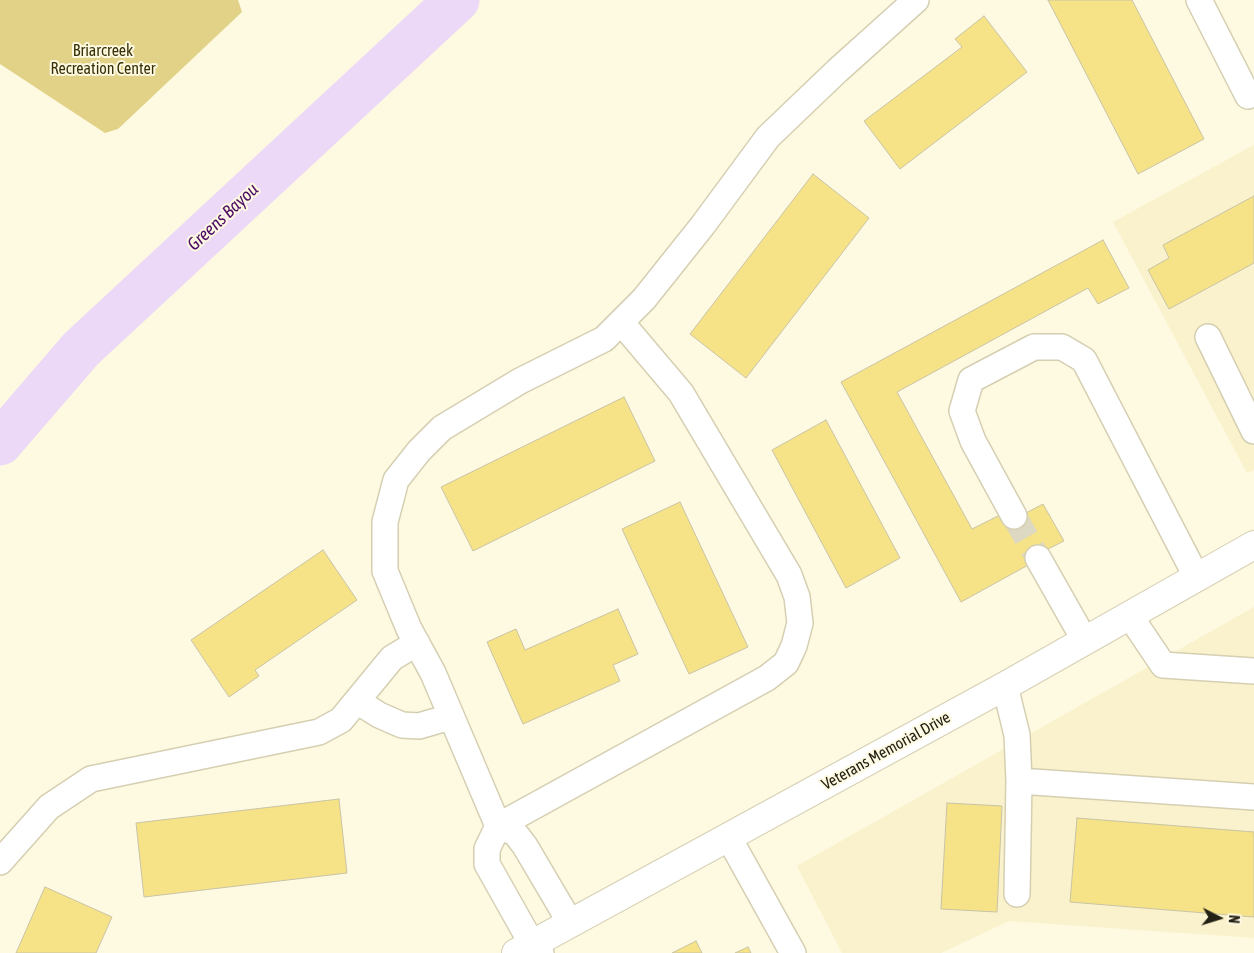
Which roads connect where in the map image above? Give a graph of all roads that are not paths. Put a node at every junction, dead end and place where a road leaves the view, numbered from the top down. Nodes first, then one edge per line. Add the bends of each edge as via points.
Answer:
1 (916, 0) edge
2 (1199, 0) edge
3 (1248, 96) dead end
4 (621, 322) junction
5 (1208, 337) dead end
6 (1254, 431) edge
7 (1014, 516) tunnel mouth
8 (1254, 545) edge
9 (1038, 558) tunnel mouth
10 (1197, 578) junction
11 (1130, 616) junction
12 (1085, 641) junction
13 (417, 643) junction
14 (1254, 672) edge
15 (1005, 686) junction
16 (357, 701) junction
17 (450, 717) junction
18 (1019, 781) junction
19 (1254, 797) edge
20 (498, 826) junction
21 (729, 838) junction
22 (0, 862) edge
23 (1017, 894) dead end
24 (571, 924) junction
25 (530, 950) edge
26 (793, 953) edge

1 - 4 street via 768,137 685,248
2 - 3 street
4 - 13 street via 604,339 520,381 442,428 396,480 385,522 385,571
4 - 20 street via 681,393 789,575 797,598 800,623 786,663 768,678
5 - 6 street
7 - 10 street via 972,441 962,411 971,380 1034,347 1062,347 1084,360
8 - 10 main road, Veterans Memorial Drive
9 - 12 street
10 - 11 main road, Veterans Memorial Drive
11 - 12 main road, Veterans Memorial Drive
11 - 14 street via 1163,665
12 - 15 main road, Veterans Memorial Drive
13 - 16 street via 392,658
13 - 17 street
15 - 18 street via 1017,735
15 - 21 main road, Veterans Memorial Drive
16 - 17 street via 402,725 419,726
16 - 22 street via 341,720 319,732 91,779 49,807
17 - 20 street
18 - 19 street
18 - 23 street
20 - 24 street via 514,833 525,846
20 - 25 street via 487,849 488,864
21 - 24 main road, Veterans Memorial Drive
21 - 26 street
24 - 25 main road, Veterans Memorial Drive

